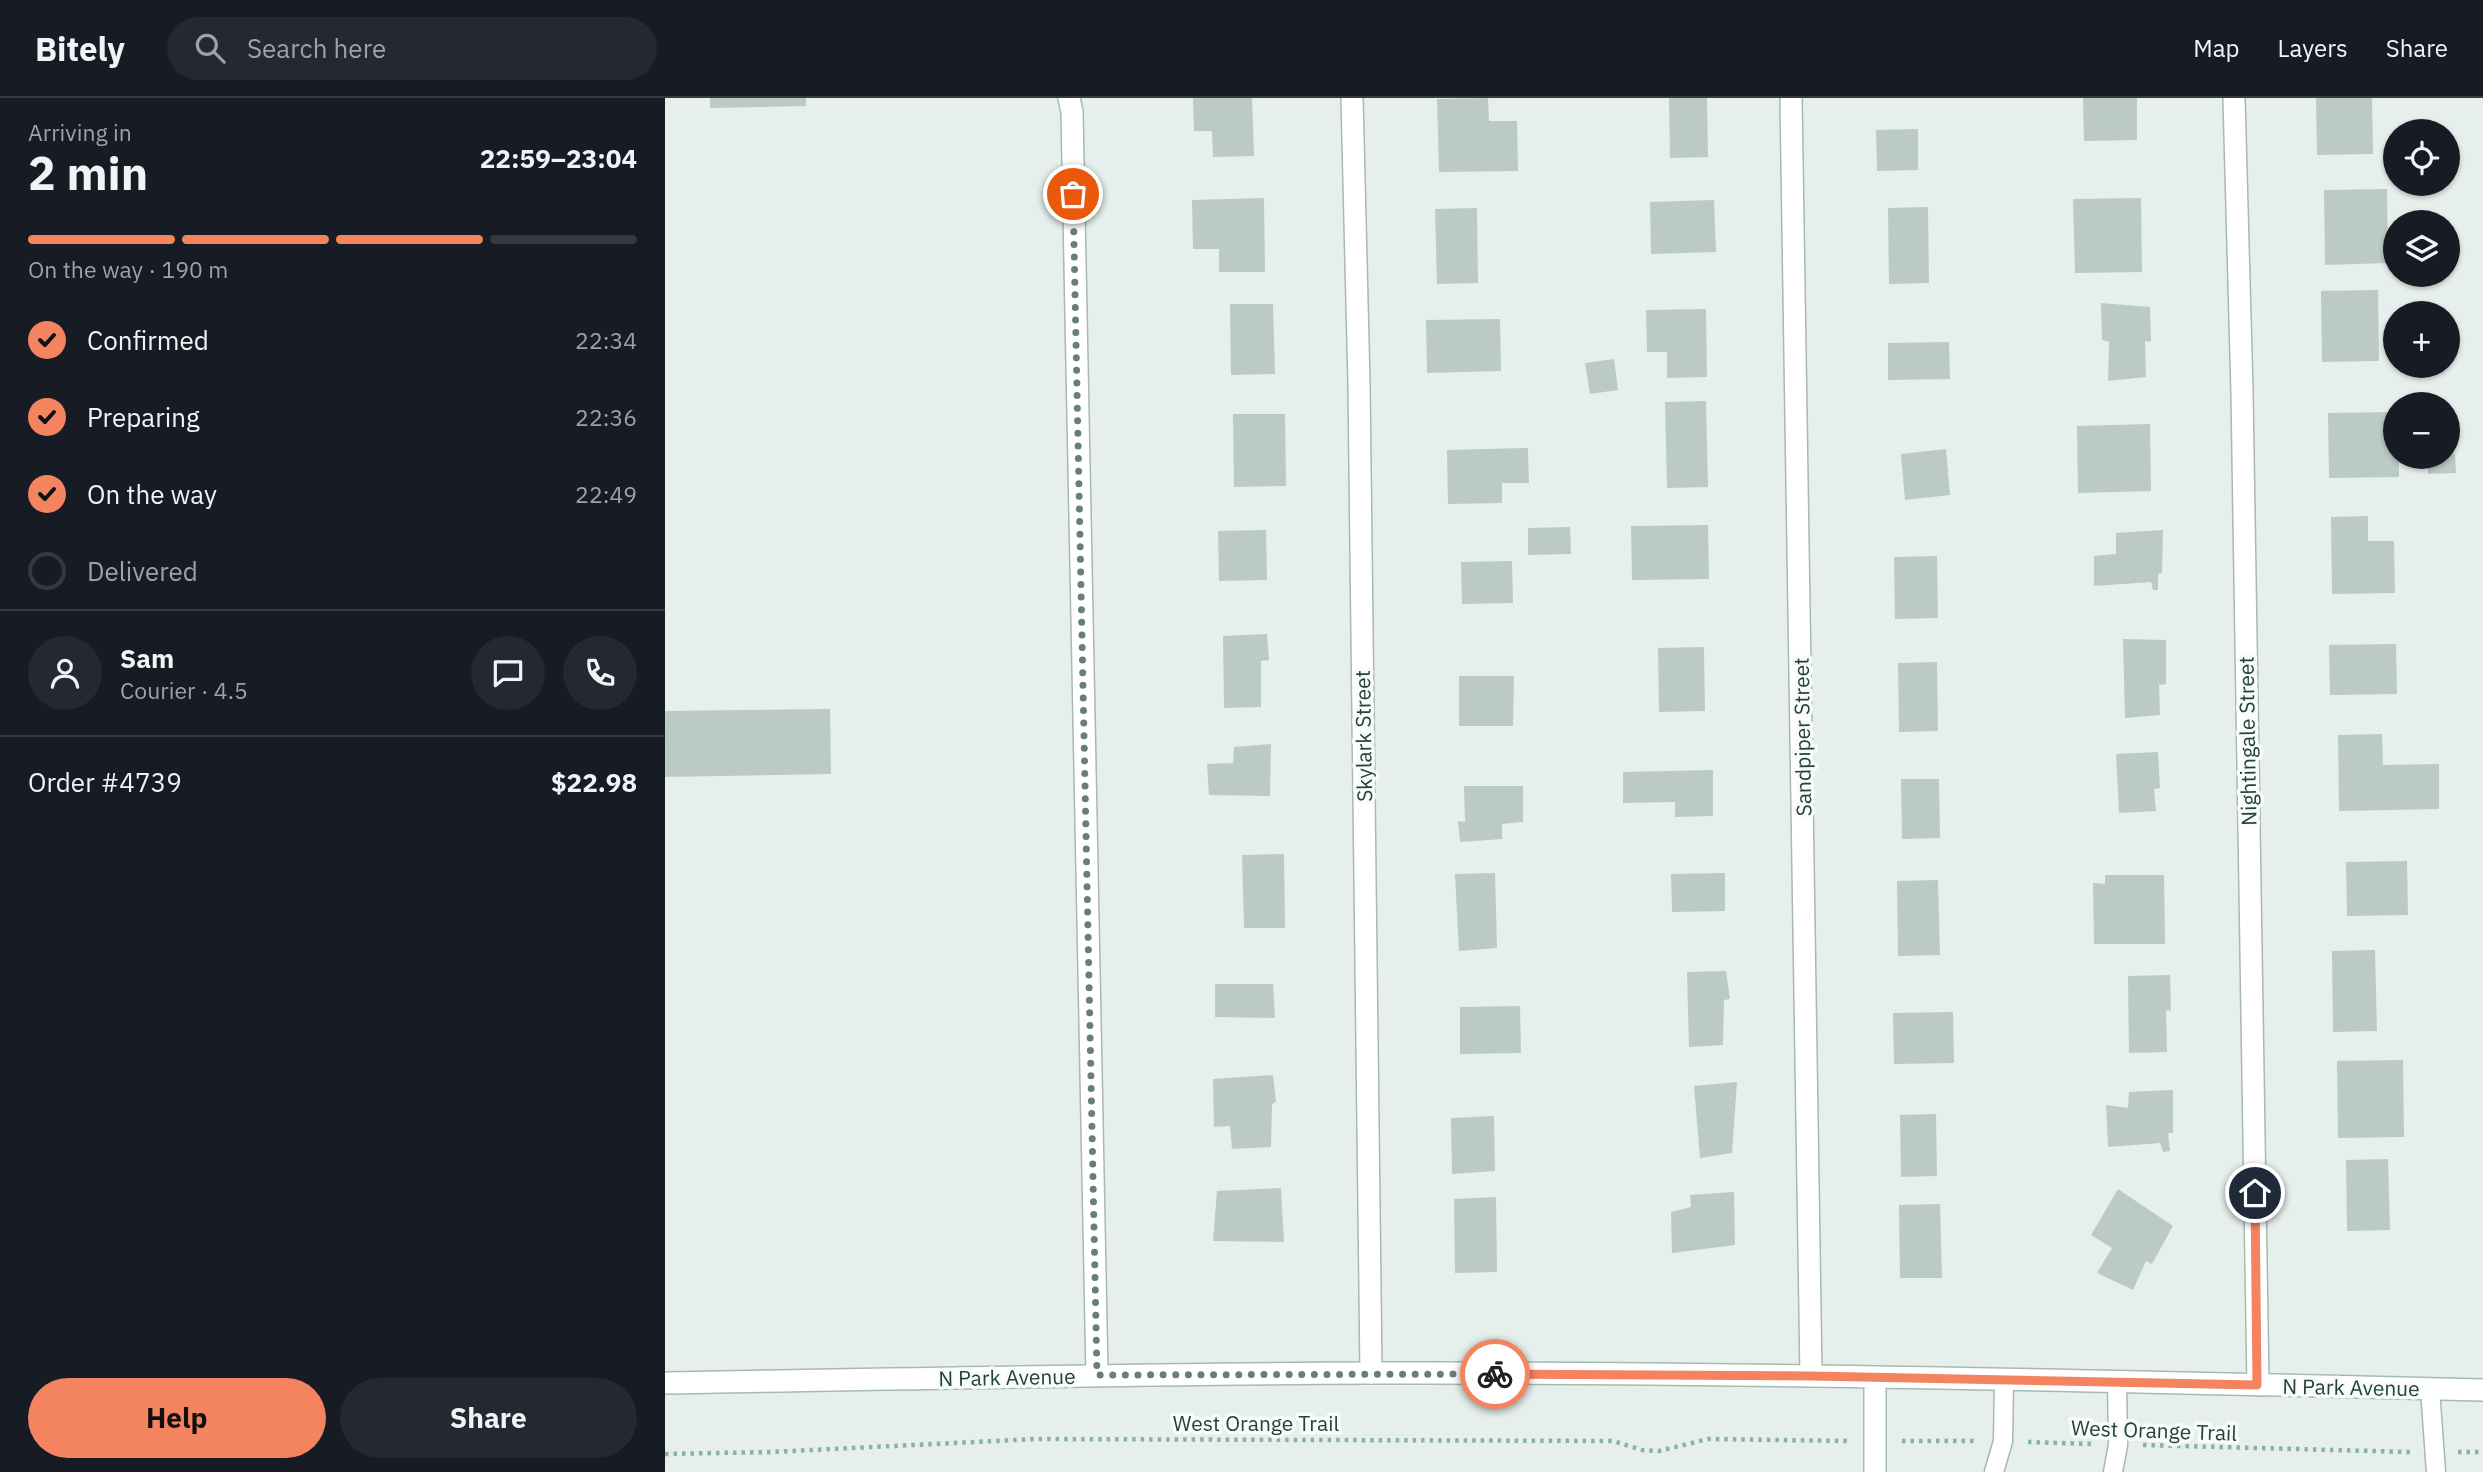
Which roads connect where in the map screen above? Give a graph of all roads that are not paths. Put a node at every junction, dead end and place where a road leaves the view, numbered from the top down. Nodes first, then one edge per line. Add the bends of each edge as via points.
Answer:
1 (1069, 98) edge
2 (1352, 98) edge
3 (1791, 98) edge
4 (2234, 98) edge
5 (1371, 1373) junction
6 (1097, 1375) junction
7 (1811, 1376) junction
8 (1875, 1377) junction
9 (2004, 1380) junction
10 (2117, 1382) junction
11 (665, 1383) edge
12 (2257, 1385) junction
13 (2430, 1389) junction
14 (2483, 1390) edge
15 (1875, 1472) edge
16 (1994, 1472) edge
17 (2113, 1472) edge
18 (2436, 1472) edge

1 - 6 street
2 - 5 street, Skylark Street
3 - 7 street, Sandpiper Street
4 - 12 street, Nightingale Street
5 - 6 street, N Park Avenue
5 - 7 street, N Park Avenue
6 - 11 street, N Park Avenue
7 - 8 street, N Park Avenue
8 - 9 street, N Park Avenue
8 - 15 street
9 - 10 street, N Park Avenue
9 - 16 lane via 2003,1441
10 - 12 street, N Park Avenue
10 - 17 lane via 2118,1445
12 - 13 street, N Park Avenue
13 - 14 street, N Park Avenue
13 - 18 lane

